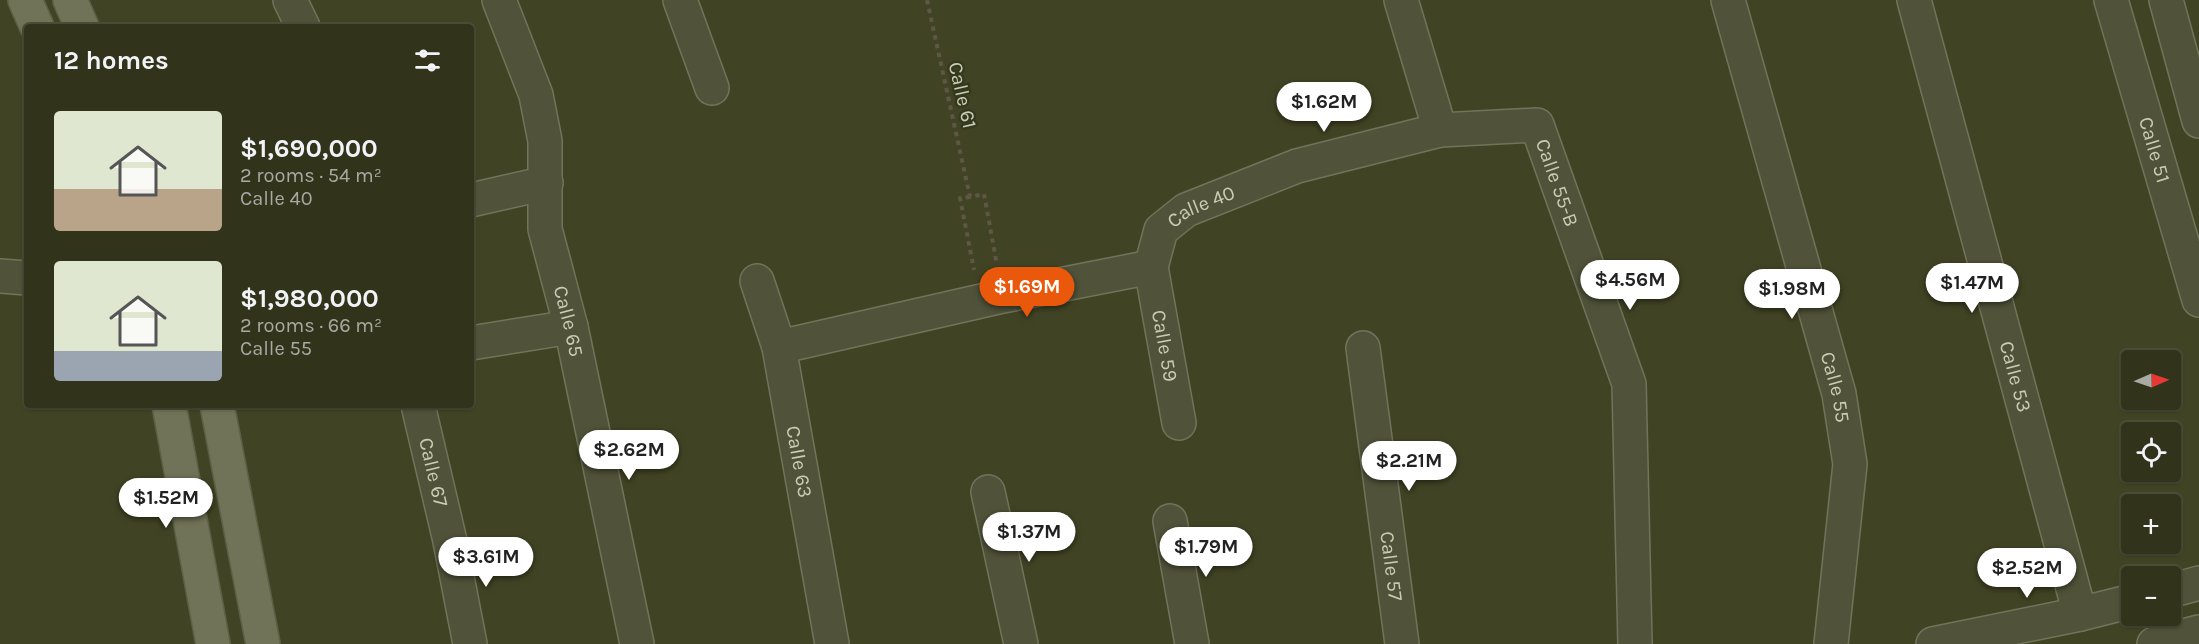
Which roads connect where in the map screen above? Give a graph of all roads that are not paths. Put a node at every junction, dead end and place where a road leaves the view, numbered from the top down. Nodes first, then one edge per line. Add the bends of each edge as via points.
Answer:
1 (25, 0) edge
2 (70, 0) edge
3 (290, 0) edge
4 (499, 0) edge
5 (680, 0) edge
6 (1401, 0) edge
7 (1728, 0) edge
8 (1914, 0) edge
9 (2111, 0) edge
10 (2166, 0) edge
11 (36, 24) edge
12 (81, 24) edge
13 (302, 24) edge
14 (712, 88) dead end
15 (2199, 121) edge
16 (1440, 130) junction
17 (546, 183) junction
18 (474, 199) edge
19 (1151, 267) junction
20 (0, 276) edge
21 (24, 279) edge
22 (757, 281) dead end
23 (2199, 300) edge
24 (572, 327) junction
25 (474, 343) edge
26 (779, 347) junction
27 (1363, 348) dead end
28 (170, 408) edge
29 (218, 408) edge
30 (419, 408) edge
31 (1179, 423) dead end
32 (988, 492) dead end
33 (1170, 521) dead end
34 (2199, 583) edge
35 (2181, 588) edge
36 (2121, 604) edge
37 (2080, 614) junction
38 (2199, 632) edge
39 (213, 644) edge
40 (263, 644) edge
41 (471, 644) edge
42 (637, 644) edge
43 (832, 644) edge
44 (1021, 644) edge
45 (1191, 644) edge
46 (1402, 644) edge
47 (1635, 644) edge
48 (1831, 644) edge
49 (1933, 644) edge
50 (2154, 644) edge

1 - 11 main road
2 - 12 main road
3 - 13 street
4 - 17 street, Calle 65 via 536,95 545,141
5 - 14 street
6 - 16 street
7 - 48 street, Calle 55 via 1839,394 1850,464
8 - 37 street, Calle 53
9 - 23 street, Calle 51
10 - 15 street
16 - 19 street, Calle 40 via 1297,166 1186,210 1161,230
16 - 47 street, Calle 55-B via 1537,125 1629,384
17 - 18 street
17 - 24 street, Calle 65 via 545,229
19 - 26 street
19 - 31 street, Calle 59
20 - 21 street
22 - 26 street, Calle 63
24 - 25 street
24 - 42 street, Calle 65
26 - 43 street, Calle 63
27 - 46 street, Calle 57
28 - 39 main road
29 - 40 main road
30 - 41 street, Calle 67
32 - 44 street
33 - 45 street
34 - 35 street
36 - 37 street
37 - 49 street
38 - 50 street

